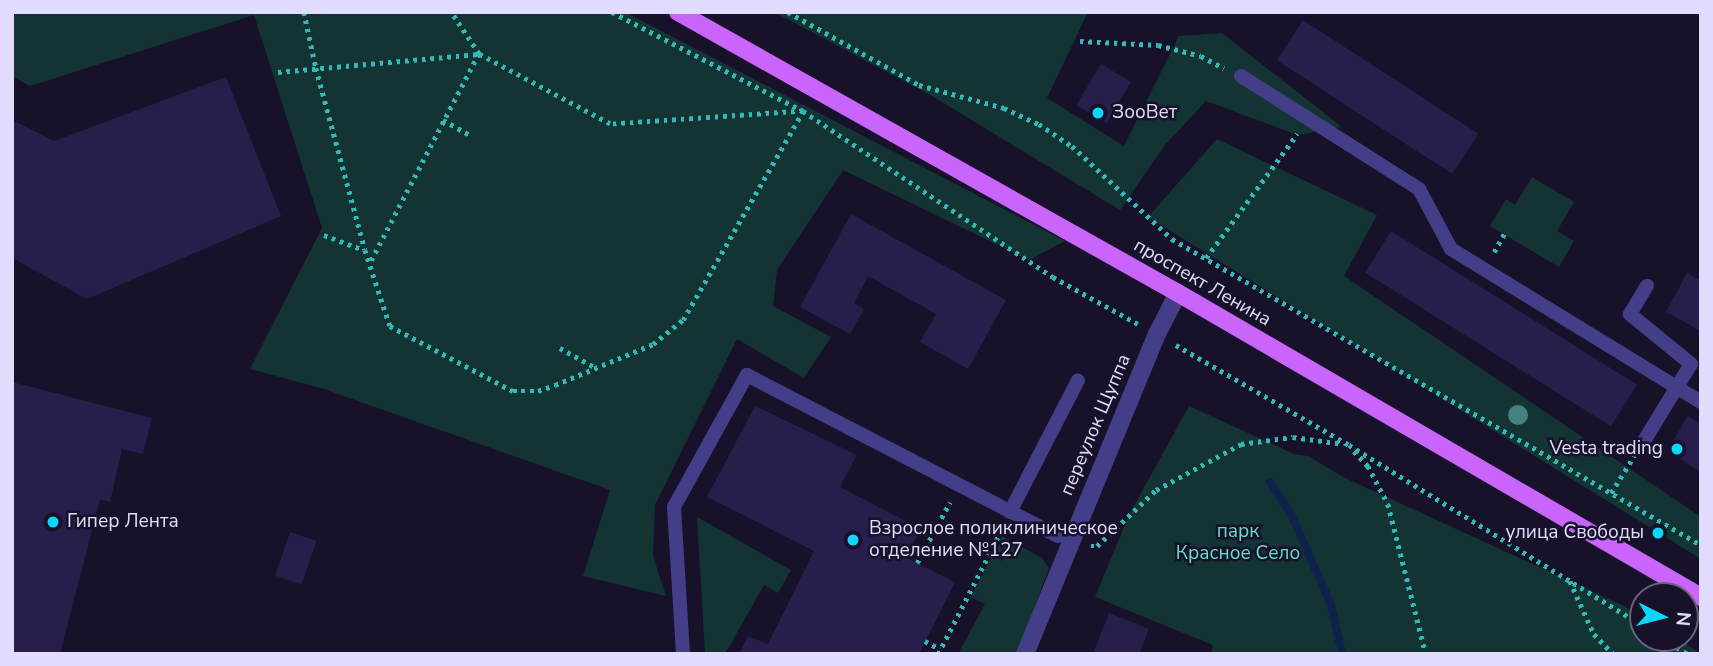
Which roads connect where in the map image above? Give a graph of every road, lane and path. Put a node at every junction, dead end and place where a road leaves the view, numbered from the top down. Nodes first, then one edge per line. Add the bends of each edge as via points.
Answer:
1 (304, 12) edge
2 (451, 12) edge
3 (612, 12) edge
4 (678, 12) edge
5 (788, 12) edge
6 (1080, 41) dead end
7 (479, 54) junction
8 (316, 68) junction
9 (278, 72) dead end
10 (1241, 76) joint
11 (803, 111) junction
12 (1308, 119) junction
13 (443, 120) junction
14 (472, 136) dead end
15 (324, 235) dead end
16 (365, 250) junction
17 (1206, 258) junction
18 (370, 263) junction
19 (1647, 286) dead end
20 (1178, 293) junction
21 (1157, 334) junction
22 (560, 348) dead end
23 (593, 366) junction
24 (1078, 380) dead end
25 (1676, 387) junction
26 (1701, 402) edge
27 (1644, 441) joint
28 (1349, 445) junction
29 (1611, 492) junction
30 (954, 495) dead end
31 (994, 518) dead end
32 (1007, 518) junction
33 (1016, 530) dead end
34 (1063, 540) junction
35 (1701, 545) edge
36 (918, 563) dead end
37 (1570, 581) junction
38 (1701, 597) edge
39 (1629, 617) edge
40 (925, 641) dead end
41 (939, 652) edge
42 (683, 654) edge
43 (1024, 654) edge
44 (1426, 654) edge
45 (1613, 654) edge

1 - 8 path
2 - 7 path
3 - 11 path
4 - 20 main road, проспект Ленина
5 - 17 path via 904,78 1004,108 1039,124 1091,162 1155,226
6 - 10 path via 1158,45 1201,56
7 - 8 path
7 - 11 path via 610,124
7 - 13 path
8 - 9 path
8 - 16 path
10 - 12 lane
11 - 21 path via 1053,277
11 - 23 path via 683,320 653,344
12 - 17 path
12 - 25 lane via 1419,189 1451,249
13 - 14 path
13 - 18 path
15 - 16 path
16 - 18 path
17 - 29 path
18 - 23 path via 390,326 513,391 538,391
19 - 25 lane via 1630,314 1691,363
20 - 21 street, переулок Щуппа
20 - 38 main road, проспект Ленина
21 - 28 path
21 - 34 street, переулок Щуппа
22 - 23 path
24 - 32 lane
25 - 26 lane
25 - 27 lane
27 - 29 path
28 - 34 path via 1293,437 1241,444 1156,490 1097,546
28 - 37 path
28 - 44 path via 1368,466 1388,504
29 - 35 path
30 - 36 path
31 - 32 path
32 - 33 path
32 - 34 lane
32 - 41 path
32 - 42 lane via 747,375 674,507
34 - 43 street, переулок Щуппа
37 - 39 path
37 - 45 path via 1594,634
40 - 41 path

